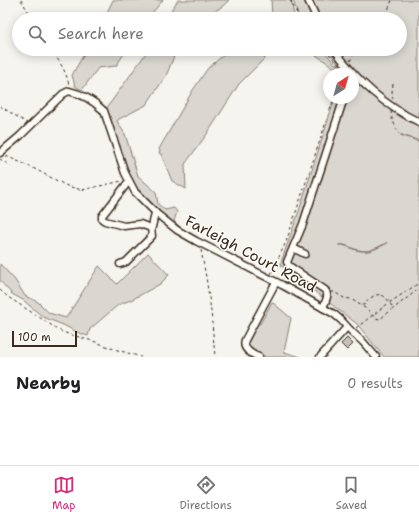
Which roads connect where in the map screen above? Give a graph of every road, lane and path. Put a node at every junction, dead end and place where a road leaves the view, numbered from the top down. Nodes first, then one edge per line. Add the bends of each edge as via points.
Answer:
1 (21, 0) edge
2 (291, 0) edge
3 (308, 0) edge
4 (392, 0) edge
5 (29, 12) edge
6 (296, 12) edge
7 (314, 12) edge
8 (387, 12) edge
9 (55, 56) edge
10 (331, 56) edge
11 (339, 56) edge
12 (355, 56) edge
13 (340, 68) edge
14 (348, 68) edge
15 (351, 68) edge
16 (359, 79) edge
17 (69, 91) junction
18 (332, 104) edge
19 (342, 104) edge
20 (0, 106) edge
21 (419, 122) edge
22 (30, 126) junction
23 (0, 153) edge
24 (6, 156) dead end
25 (0, 159) edge
26 (11, 166) dead end
27 (129, 180) junction
28 (156, 213) junction
29 (151, 228) junction
30 (200, 243) junction
31 (293, 248) junction
32 (305, 254) dead end
33 (120, 264) dead end
34 (269, 278) junction
35 (276, 282) junction
36 (419, 282) edge
37 (419, 289) edge
38 (0, 290) edge
39 (327, 292) junction
40 (389, 303) junction
41 (360, 305) junction
42 (323, 308) junction
43 (393, 309) junction
44 (373, 315) junction
45 (350, 329) junction
46 (335, 339) junction
47 (142, 357) edge
48 (215, 357) edge
49 (259, 357) edge
50 (320, 357) edge
51 (325, 357) edge
52 (376, 357) edge

1 - 5 path
2 - 6 path
3 - 7 street
4 - 8 path
9 - 17 path via 68,81
10 - 13 path
11 - 14 street
12 - 15 path
16 - 21 street via 396,110
17 - 22 street
17 - 27 street, Farleigh Court Road via 87,97 104,111
18 - 34 path via 286,242
19 - 31 street
20 - 22 path
22 - 23 street
24 - 27 path via 67,186 82,190
25 - 26 path
27 - 28 street, Farleigh Court Road via 135,192
27 - 29 street via 102,218 124,226 140,224
28 - 29 street
28 - 30 street, Farleigh Court Road via 177,230
29 - 33 street via 152,236 126,262
30 - 34 street, Farleigh Court Road
30 - 48 path via 211,311
31 - 32 street
31 - 39 street via 287,262 289,266
34 - 35 street, Farleigh Court Road
35 - 42 street, Farleigh Court Road
35 - 49 street via 244,344 246,350
36 - 40 path
37 - 43 path
38 - 47 path via 62,332
39 - 41 path via 334,292
39 - 42 street
40 - 41 path via 386,297 381,295 373,296
40 - 43 path
40 - 44 path
41 - 44 path
42 - 45 street, Farleigh Court Road
43 - 44 path via 380,319
44 - 45 path
45 - 46 street
45 - 52 street, Farleigh Court Road
46 - 50 street
46 - 51 street via 335,346

